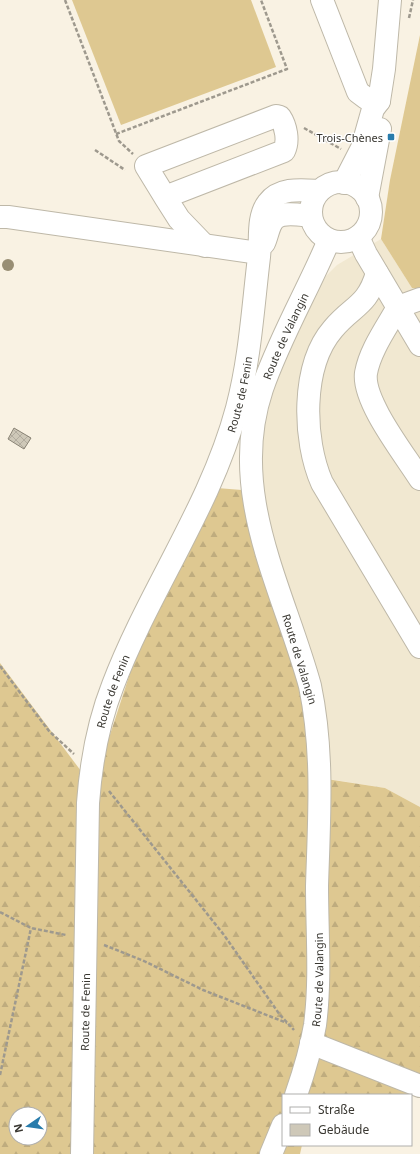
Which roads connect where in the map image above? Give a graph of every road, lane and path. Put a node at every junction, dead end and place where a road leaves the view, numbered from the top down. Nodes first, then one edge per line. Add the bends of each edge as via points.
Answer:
1 (65, 0) edge
2 (260, 0) edge
3 (322, 0) edge
4 (390, 0) edge
5 (379, 101) junction
6 (285, 127) junction
7 (116, 134) junction
8 (95, 150) dead end
9 (346, 152) dead end
10 (146, 166) junction
11 (125, 170) dead end
12 (344, 183) junction
13 (319, 191) junction
14 (165, 197) junction
15 (367, 198) junction
16 (311, 216) junction
17 (0, 217) edge
18 (358, 236) junction
19 (329, 240) junction
20 (205, 246) junction
21 (259, 253) junction
22 (377, 273) junction
23 (420, 298) edge
24 (398, 306) junction
25 (420, 344) edge
26 (420, 479) edge
27 (420, 647) edge
28 (0, 666) edge
29 (90, 768) junction
30 (0, 912) edge
31 (31, 928) junction
32 (86, 938) junction
33 (287, 1023) junction
34 (311, 1043) junction
35 (0, 1075) edge
36 (420, 1086) edge
37 (296, 1094) edge
38 (282, 1127) edge
39 (82, 1154) edge
40 (271, 1154) edge

1 - 7 path
2 - 7 path via 287,69
3 - 5 main road via 358,92 366,98
4 - 5 main road
5 - 12 main road via 373,109 362,148
5 - 15 main road via 383,118
6 - 9 path via 299,125
6 - 10 main road via 280,117 276,116
6 - 14 main road via 286,148 281,153
7 - 10 path via 119,141
8 - 11 path
10 - 14 main road
12 - 13 main road via 335,183
12 - 15 main road via 353,185
13 - 16 main road via 313,203
13 - 21 main road, Route de Fenin via 288,191 280,193 268,202 263,213
14 - 20 main road via 179,219
15 - 18 main road via 370,215 366,227
16 - 19 main road via 314,226
16 - 21 main road, Route de Fenin via 294,214 276,218
17 - 20 main road
18 - 19 main road via 349,241
18 - 22 main road
19 - 34 main road, Route de Valangin via 262,389 253,426 250,455 251,482 258,522 305,668 318,727 319,964 315,1024
20 - 21 main road
21 - 29 main road, Route de Fenin via 245,372 225,445 202,501 113,684 97,733
22 - 24 main road
22 - 27 main road via 368,296 334,328 320,349 311,382 311,441 316,470 322,483
23 - 24 main road
24 - 25 main road
24 - 26 main road via 371,360 366,382 372,404
28 - 29 path via 49,731
29 - 32 main road, Route de Fenin
29 - 33 path via 224,935
30 - 31 path
31 - 32 path
31 - 35 path
32 - 33 path
32 - 39 main road, Route de Fenin
33 - 34 path
34 - 36 main road
34 - 37 main road, Route de Valangin
38 - 40 main road

